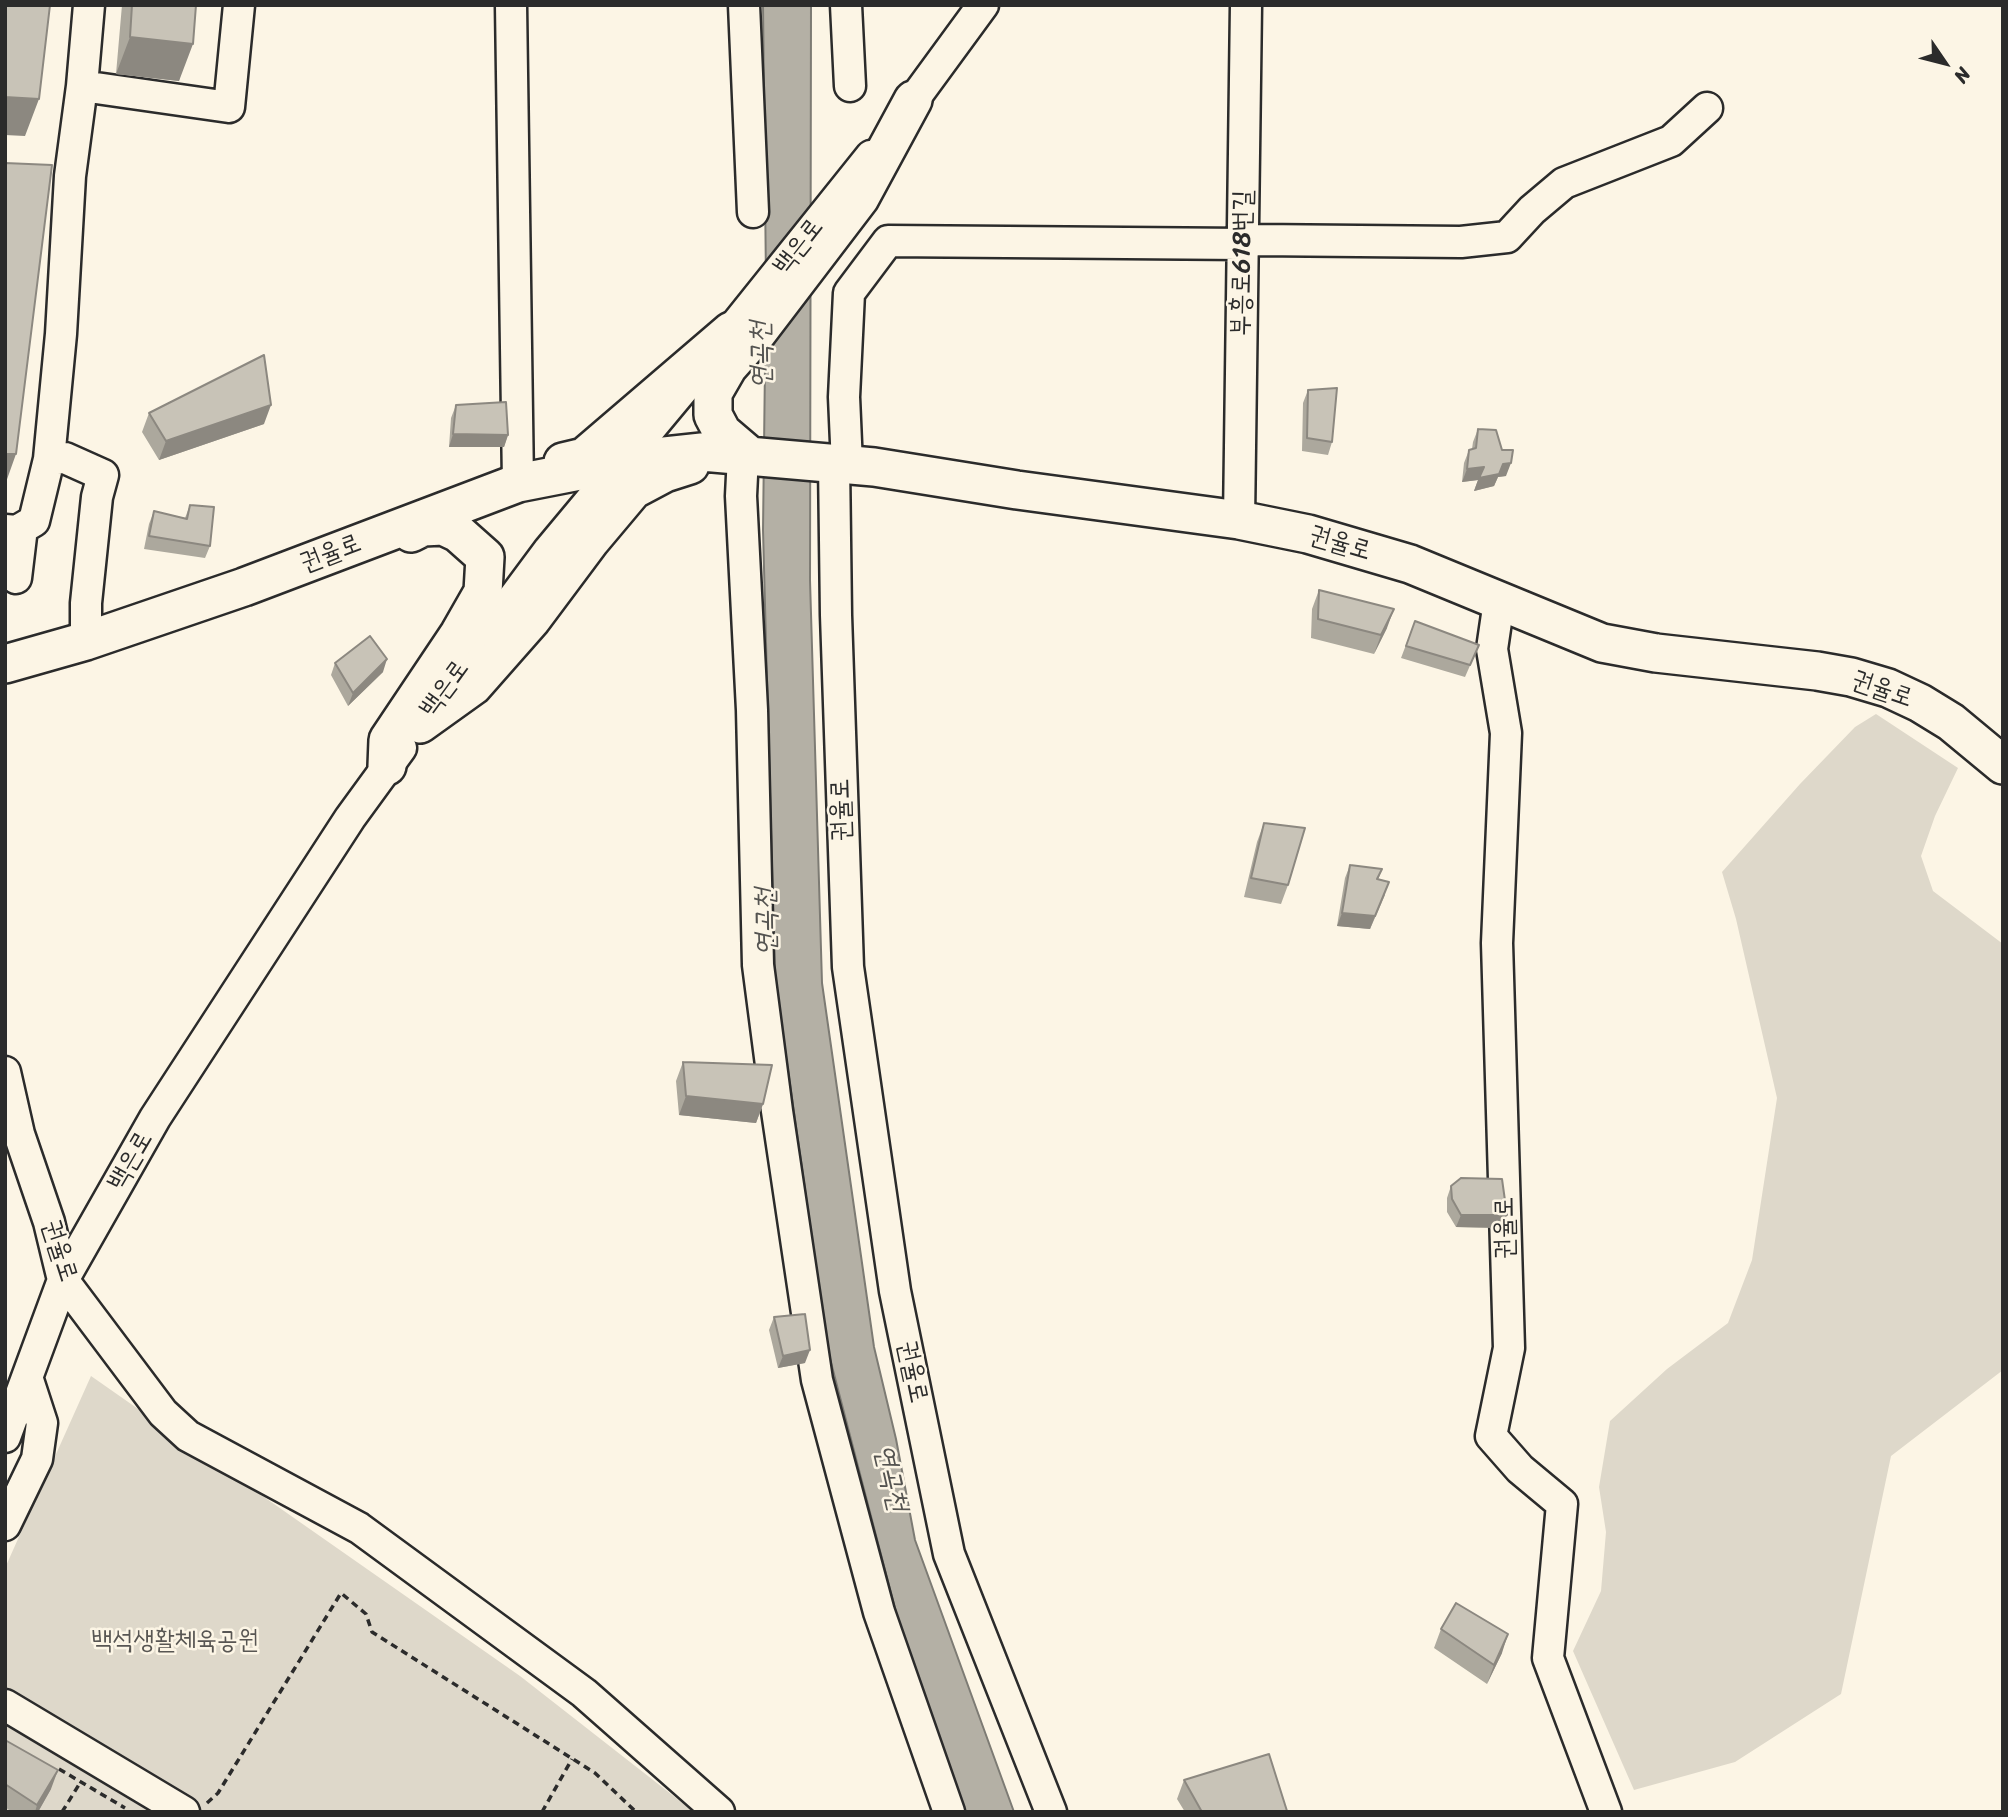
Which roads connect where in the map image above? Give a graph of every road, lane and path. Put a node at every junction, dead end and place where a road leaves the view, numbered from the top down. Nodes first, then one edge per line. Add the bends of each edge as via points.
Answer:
1 (89, 5) edge
2 (239, 5) edge
3 (511, 5) edge
4 (744, 5) edge
5 (846, 5) edge
6 (983, 5) edge
7 (1246, 5) edge
8 (82, 86) junction
9 (850, 86) dead end
10 (913, 100) joint
11 (1707, 108) dead end
12 (753, 212) dead end
13 (1244, 244) junction
14 (745, 326) junction
15 (742, 455) junction
16 (48, 459) junction
17 (619, 463) junction
18 (841, 464) junction
19 (518, 478) junction
20 (1239, 520) junction
21 (14, 529) edge
22 (290, 570) junction
23 (16, 578) dead end
24 (1499, 601) junction
25 (86, 641) junction
26 (5, 664) edge
27 (420, 724) junction
28 (2003, 765) edge
29 (387, 766) junction
30 (5, 1072) edge
31 (63, 1280) junction
32 (28, 1380) junction
33 (5, 1437) edge
34 (5, 1525) edge
35 (5, 1705) edge
36 (572, 1758) junction
37 (80, 1783) dead end
38 (195, 1808) edge
39 (62, 1812) edge
40 (542, 1812) edge
41 (636, 1812) edge
42 (719, 1812) edge
43 (948, 1812) edge
44 (1051, 1812) edge
45 (1606, 1812) edge

1 - 8 street
2 - 8 street via 229,107
3 - 19 street
4 - 12 street
5 - 9 street
6 - 10 street
7 - 13 street, 부흥로618번길
8 - 16 street via 57,175 61,334
10 - 14 main road via 853,192
11 - 13 street via 1671,141 1564,183 1507,237 1461,242 1257,240
13 - 18 street via 888,241 849,293
13 - 20 street, 부흥로618번길
14 - 15 main road via 713,393 713,411 722,432
14 - 17 street, 백은로
14 - 19 main road via 584,457
15 - 17 main road, 권율로 via 702,452
15 - 18 main road, 권율로
15 - 27 main road via 665,473 633,490 532,620 473,686
15 - 43 street via 758,965 776,1111 815,1366 879,1612
16 - 21 street via 34,521
16 - 25 street via 65,458 103,475 86,603
17 - 19 main road, 권율로
17 - 27 street, 백은로
18 - 20 main road, 권율로
18 - 44 street, 권율로 via 838,669 848,967 895,1291 949,1554
19 - 22 main road, 권율로
20 - 24 main road, 권율로 via 1350,545
21 - 23 street
22 - 25 main road, 권율로
22 - 29 main road via 386,544 423,527 443,526 458,533 485,557 483,592 388,740
24 - 28 main road, 권율로 via 1580,635 1625,648 1817,671 1888,688 1951,722
24 - 45 street, 권율로 via 1492,649 1506,733 1497,943 1509,1348 1491,1436 1520,1469 1562,1504 1548,1658
25 - 26 main road, 권율로
27 - 29 street, 백은로
29 - 31 street, 백은로 via 155,1118
30 - 31 street, 권율로
31 - 32 street, 백은로
31 - 42 street, 권율로 via 163,1413 188,1436 359,1528 584,1693
32 - 33 street, 백은로
32 - 34 street via 42,1423 37,1459
35 - 38 street
36 - 38 path via 372,1632 366,1614 341,1593 218,1793
36 - 40 path
36 - 41 path
37 - 39 path

